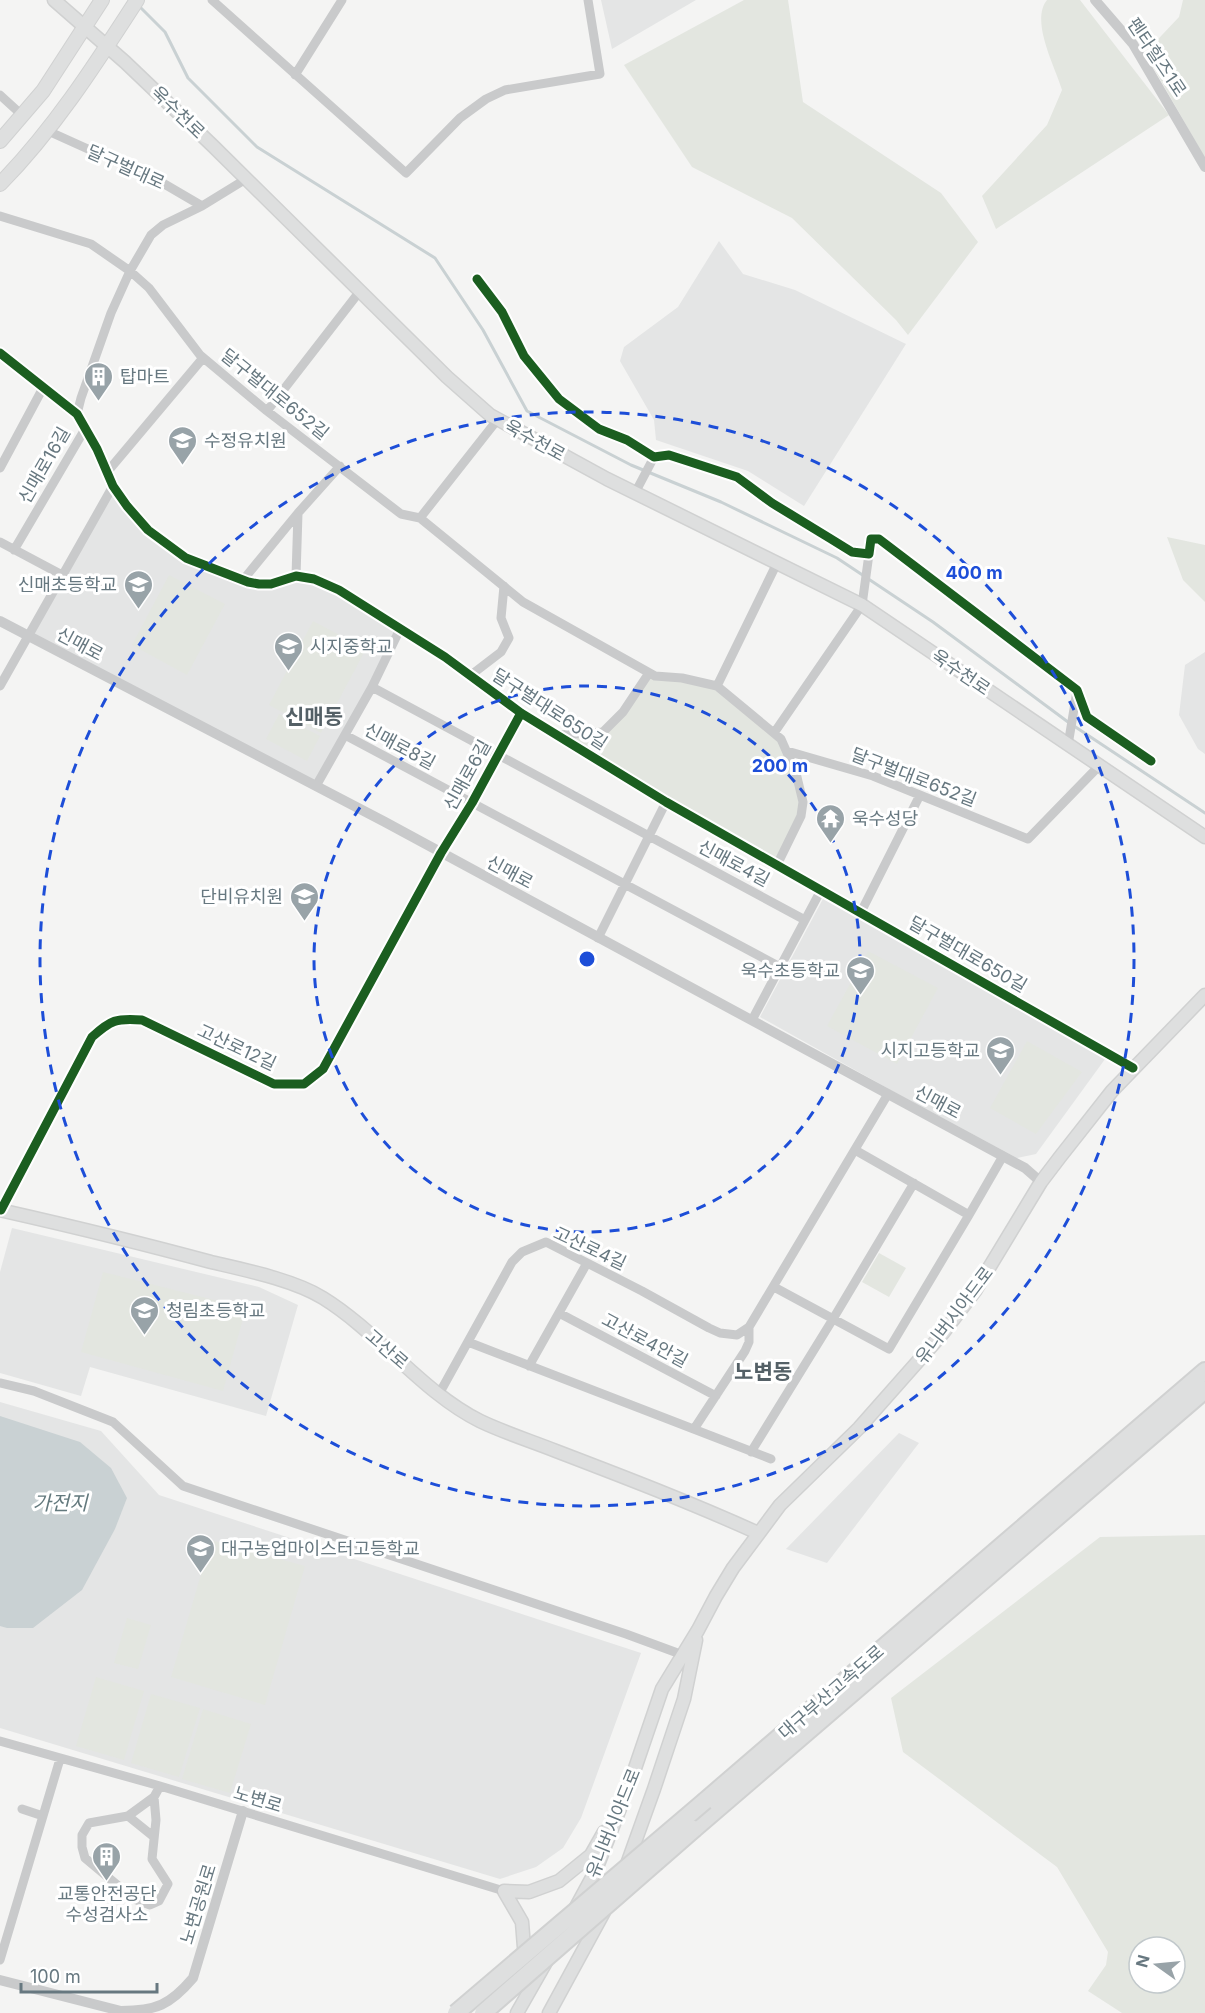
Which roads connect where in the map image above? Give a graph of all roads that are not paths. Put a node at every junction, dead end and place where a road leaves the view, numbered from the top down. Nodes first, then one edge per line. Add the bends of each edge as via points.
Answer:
1 (54, 0) edge
2 (102, 0) edge
3 (137, 0) edge
4 (212, 0) edge
5 (342, 0) edge
6 (588, 0) edge
7 (1095, 0) edge
8 (85, 27) junction
9 (107, 46) junction
10 (296, 75) junction
11 (0, 95) edge
12 (23, 116) junction
13 (48, 131) junction
14 (0, 141) edge
15 (1205, 167) edge
16 (246, 180) junction
17 (0, 184) edge
18 (202, 206) junction
19 (0, 216) edge
20 (130, 271) junction
21 (477, 279) dead end
22 (360, 291) junction
23 (0, 355) edge
24 (203, 358) junction
25 (44, 386) junction
26 (267, 411) junction
27 (77, 414) junction
28 (498, 419) junction
29 (85, 429) junction
30 (654, 456) junction
31 (340, 466) junction
32 (0, 468) edge
33 (108, 471) junction
34 (113, 486) junction
35 (635, 493) junction
36 (298, 513) junction
37 (420, 518) junction
38 (0, 542) edge
39 (14, 549) junction
40 (869, 554) junction
41 (777, 563) junction
42 (64, 576) junction
43 (296, 576) junction
44 (243, 580) junction
45 (504, 586) junction
46 (862, 605) junction
47 (0, 621) edge
48 (400, 629) junction
49 (28, 636) junction
50 (649, 673) junction
51 (471, 675) junction
52 (0, 686) edge
53 (717, 686) junction
54 (372, 687) junction
55 (1077, 690) junction
56 (521, 713) junction
57 (774, 733) junction
58 (345, 735) junction
59 (559, 735) junction
60 (1068, 745) junction
61 (787, 751) junction
62 (497, 753) junction
63 (1151, 761) dead end
64 (1099, 766) junction
65 (316, 786) junction
66 (920, 795) junction
67 (666, 802) junction
68 (472, 803) junction
69 (648, 836) junction
70 (1205, 837) edge
71 (441, 854) junction
72 (777, 865) junction
73 (625, 883) junction
74 (820, 890) junction
75 (861, 912) junction
76 (805, 920) junction
77 (598, 938) junction
78 (780, 966) junction
79 (1205, 995) edge
80 (752, 1020) junction
81 (1133, 1068) junction
82 (888, 1094) junction
83 (855, 1150) junction
84 (1003, 1156) junction
85 (1041, 1182) junction
86 (914, 1183) junction
87 (1, 1210) edge
88 (969, 1215) junction
89 (587, 1263) junction
90 (774, 1287) junction
91 (559, 1313) junction
92 (833, 1319) junction
93 (749, 1327) junction
94 (468, 1342) junction
95 (529, 1366) junction
96 (1205, 1371) edge
97 (0, 1383) edge
98 (1205, 1390) edge
99 (439, 1394) junction
100 (716, 1396) junction
101 (693, 1429) junction
102 (751, 1452) junction
103 (771, 1459) dead end
104 (758, 1533) junction
105 (956, 1594) junction
106 (698, 1630) junction
107 (908, 1635) junction
108 (683, 1655) junction
109 (0, 1741) edge
110 (60, 1759) junction
111 (630, 1784) junction
112 (160, 1786) junction
113 (154, 1797) junction
114 (21, 1809) dead end
115 (243, 1811) junction
116 (43, 1816) junction
117 (128, 1816) junction
118 (154, 1837) junction
119 (504, 1891) junction
120 (0, 1921) edge
121 (11, 1924) junction
122 (0, 1960) edge
123 (0, 1980) edge
124 (139, 2012) edge
125 (456, 2013) edge
126 (483, 2013) edge
127 (512, 2013) edge
128 (517, 2013) edge
129 (549, 2013) edge

1 - 8 main road, 욱수천로
2 - 8 main road
3 - 9 main road
4 - 10 street
5 - 10 street
6 - 10 street via 600,74 505,90 486,99 460,118 406,173
7 - 15 street, 펜타힐즈1로 via 1132,44
8 - 9 main road, 욱수천로
8 - 12 main road
9 - 13 main road
9 - 16 main road, 욱수천로
11 - 12 street
12 - 14 main road
13 - 17 main road
13 - 18 street, 달구벌대로 via 161,182
16 - 18 street
16 - 22 main road, 욱수천로
18 - 20 street via 156,229
19 - 20 street, 달구벌대로652길 via 91,244
20 - 24 street, 달구벌대로652길 via 149,288
20 - 27 street via 111,313
21 - 30 street via 502,312 524,356 559,399 599,429
22 - 26 street
22 - 28 main road, 욱수천로 via 447,377
23 - 25 street, 달구벌대로650길
24 - 26 street, 달구벌대로652길
24 - 33 street
25 - 27 street, 달구벌대로650길
25 - 32 street, 신매로16길
26 - 31 street, 달구벌대로652길
27 - 29 street, 달구벌대로650길
28 - 35 main road, 욱수천로
28 - 37 street
29 - 33 street, 달구벌대로650길
29 - 39 street, 신매로16길
30 - 35 street
30 - 40 street via 669,455 737,477 852,552
31 - 36 street
31 - 37 street, 달구벌대로652길 via 401,514
33 - 34 street, 달구벌대로650길
34 - 42 street
34 - 44 street, 달구벌대로650길 via 138,521 175,551
35 - 41 main road, 욱수천로
36 - 43 street
36 - 44 street
37 - 45 street, 달구벌대로652길
38 - 39 street
39 - 42 street
40 - 46 street
40 - 55 street via 871,538 879,539
41 - 46 main road, 욱수천로
41 - 53 street
42 - 49 street
43 - 44 street, 달구벌대로650길 via 271,584
43 - 48 street, 달구벌대로650길 via 326,583
45 - 50 street, 달구벌대로652길 via 523,602
45 - 51 street, 달구벌대로650길 via 501,618 509,638 501,652
46 - 57 street
46 - 60 main road, 욱수천로
47 - 49 street, 신매로
48 - 51 street, 달구벌대로650길
48 - 54 street, 신매로8길
49 - 52 street
49 - 65 street, 신매로
50 - 53 street, 달구벌대로652길
50 - 59 street, 달구벌대로650길 via 623,712 603,732
51 - 56 street, 달구벌대로650길
53 - 57 street, 달구벌대로652길
54 - 58 street, 신매로8길
54 - 62 street
55 - 60 street
55 - 63 street via 1088,717
56 - 59 street, 달구벌대로650길
56 - 62 street, 신매로6길
57 - 61 street, 달구벌대로652길
58 - 65 street, 신매로8길
58 - 68 street, 신매로8길
59 - 67 street, 달구벌대로650길
60 - 64 main road, 욱수천로
61 - 66 street, 달구벌대로652길 via 873,776
61 - 72 street, 달구벌대로652길 via 803,802 801,816
62 - 68 street, 신매로6길
62 - 69 street, 신매로6길
64 - 66 street, 달구벌대로652길 via 1028,839
64 - 70 main road, 욱수천로
65 - 71 street, 신매로
66 - 75 street
67 - 69 street
67 - 72 street, 달구벌대로650길
68 - 71 street, 신매로6길
68 - 73 street, 신매로6길
69 - 73 street
69 - 76 street, 신매로4길
71 - 77 street, 신매로
71 - 87 street, 고산로12길 via 323,1069 316,1075 303,1084 274,1084 142,1020 122,1019 106,1025 92,1037
72 - 74 street, 달구벌대로650길
73 - 77 street
73 - 78 street
74 - 75 street, 달구벌대로650길
74 - 76 street
75 - 81 street, 달구벌대로650길
76 - 78 street
77 - 80 street, 신매로
78 - 80 street
79 - 81 main road, 유니버시아드로
80 - 82 street, 신매로
81 - 85 main road, 유니버시아드로
82 - 83 street
82 - 84 street, 신매로
83 - 86 street
83 - 90 street
84 - 85 street, 신매로
84 - 88 street
85 - 104 main road, 유니버시아드로 via 975,1291 943,1333
86 - 88 street
86 - 92 street
87 - 99 main road, 고산로 via 249,1271 312,1293 347,1315
88 - 92 street via 889,1349
89 - 91 street
89 - 93 street, 고산로4길 via 720,1333 737,1335
89 - 94 street, 고산로4길 via 546,1242 522,1252 512,1262
90 - 92 street
90 - 93 street
91 - 95 street
91 - 100 street, 고산로4안길
92 - 102 street
93 - 100 street via 745,1351
94 - 95 street
94 - 99 street, 고산로4길
95 - 101 street
96 - 105 highway, 대구부산고속도로
97 - 108 street via 34,1391 113,1422 183,1486
98 - 105 highway, 대구부산고속도로
99 - 104 main road, 고산로 via 481,1421
100 - 101 street
101 - 102 street
102 - 103 street
104 - 106 main road, 유니버시아드로
105 - 107 highway, 대구부산고속도로
106 - 108 main road, 유니버시아드로
106 - 129 main road, 유니버시아드로 via 684,1699 620,1882
107 - 125 highway, 대구부산고속도로, bridge
107 - 126 highway, 대구부산고속도로, bridge
108 - 111 main road, 유니버시아드로 via 662,1689
109 - 110 street, 노변로
110 - 112 street, 노변로
110 - 116 street
111 - 119 main road via 591,1855 560,1881 529,1892
111 - 128 main road, 유니버시아드로 via 595,1872
112 - 113 street
112 - 115 street, 노변로
113 - 117 street
113 - 118 street
114 - 116 street
115 - 119 street, 노변로
115 - 124 street, 노변공원로 via 193,1978 178,1995 156,2008
116 - 121 street
117 - 118 street
117 - 118 street via 89,1823 82,1835 82,1847 85,1858 134,1899 150,1905 159,1900 168,1884 152,1859
119 - 127 main road via 522,1922 526,1955
120 - 121 street
121 - 122 street
123 - 124 street, 노변공원로 via 121,2011

